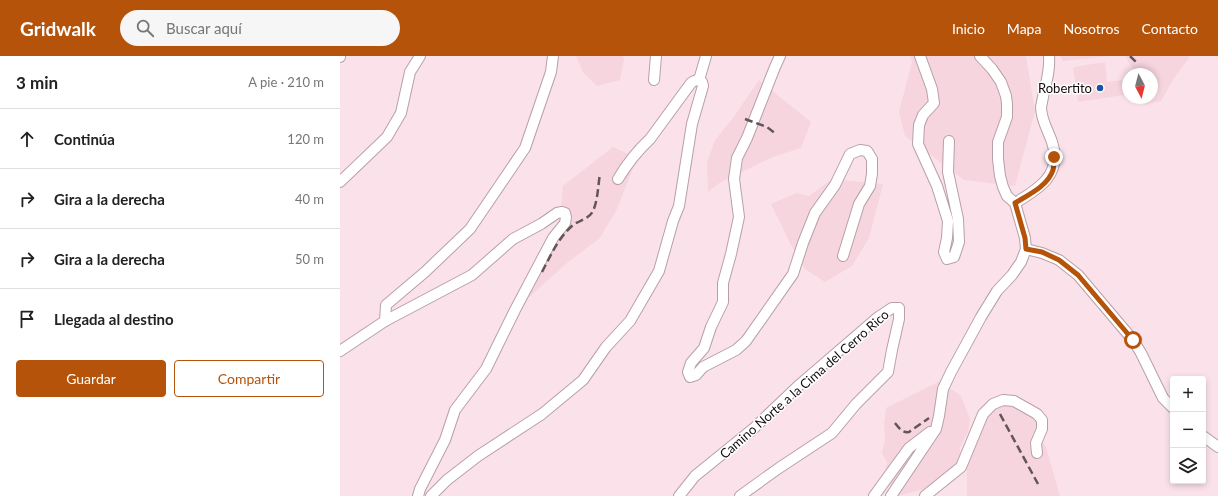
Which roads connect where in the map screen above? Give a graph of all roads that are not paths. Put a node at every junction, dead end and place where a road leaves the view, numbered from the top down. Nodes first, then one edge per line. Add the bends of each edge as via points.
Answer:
1 (420, 56) edge
2 (553, 56) edge
3 (656, 56) edge
4 (706, 56) edge
5 (780, 56) edge
6 (920, 56) edge
7 (980, 56) edge
8 (1049, 56) edge
9 (654, 80) dead end
10 (699, 80) junction
11 (949, 141) dead end
12 (618, 179) dead end
13 (340, 182) edge
14 (1015, 203) junction
15 (1026, 249) junction
16 (843, 256) dead end
17 (385, 321) junction
18 (340, 350) edge
19 (1170, 405) edge
20 (936, 428) junction
21 (1206, 438) edge
22 (1218, 447) edge
23 (1037, 452) dead end
24 (418, 496) edge
25 (432, 496) edge
26 (680, 496) edge
27 (740, 496) edge
28 (874, 496) edge
29 (891, 496) edge
30 (925, 496) edge

1 - 13 lane via 410,72 401,113 387,136
2 - 17 lane via 551,72 526,148 470,229 386,305
3 - 9 lane
4 - 10 lane
5 - 16 lane via 737,158 734,179 738,217 723,283 723,302 704,348 691,363 688,372 690,378 696,376 703,367 736,350 746,340 793,274 815,213 835,185 850,154 860,150 867,151 872,159 870,186 859,204
6 - 11 lane via 934,102 923,115 919,125 918,144 948,221 944,252 947,259 954,257 960,242 948,172
7 - 14 lane via 1001,82 1006,96 1007,117 998,142 998,159 1002,187
8 - 14 lane via 1049,73 1041,106 1052,143 1052,170 1048,179 1039,188
10 - 12 lane via 691,83
10 - 25 lane via 703,86 692,124 679,206 659,271 630,321 606,347 583,380 542,414 478,456 447,480
14 - 15 lane
15 - 19 lane via 1042,252 1059,260 1078,275 1133,340 1163,398
15 - 20 lane via 1021,262 997,291 981,317 951,372 943,389
17 - 18 lane
17 - 24 lane via 472,274 513,239 557,213 565,214 565,223 553,238 486,369 455,410 445,440
20 - 28 lane via 909,448
20 - 29 lane
21 - 22 lane
23 - 30 lane via 1036,444 1042,429 1042,420 1037,414 1014,401 1003,400 983,414 961,467
26 - 27 lane, Camino Norte a la Cima del Cerro Rico via 695,476 753,430 798,386 870,323 892,308 899,308 888,372 832,433

